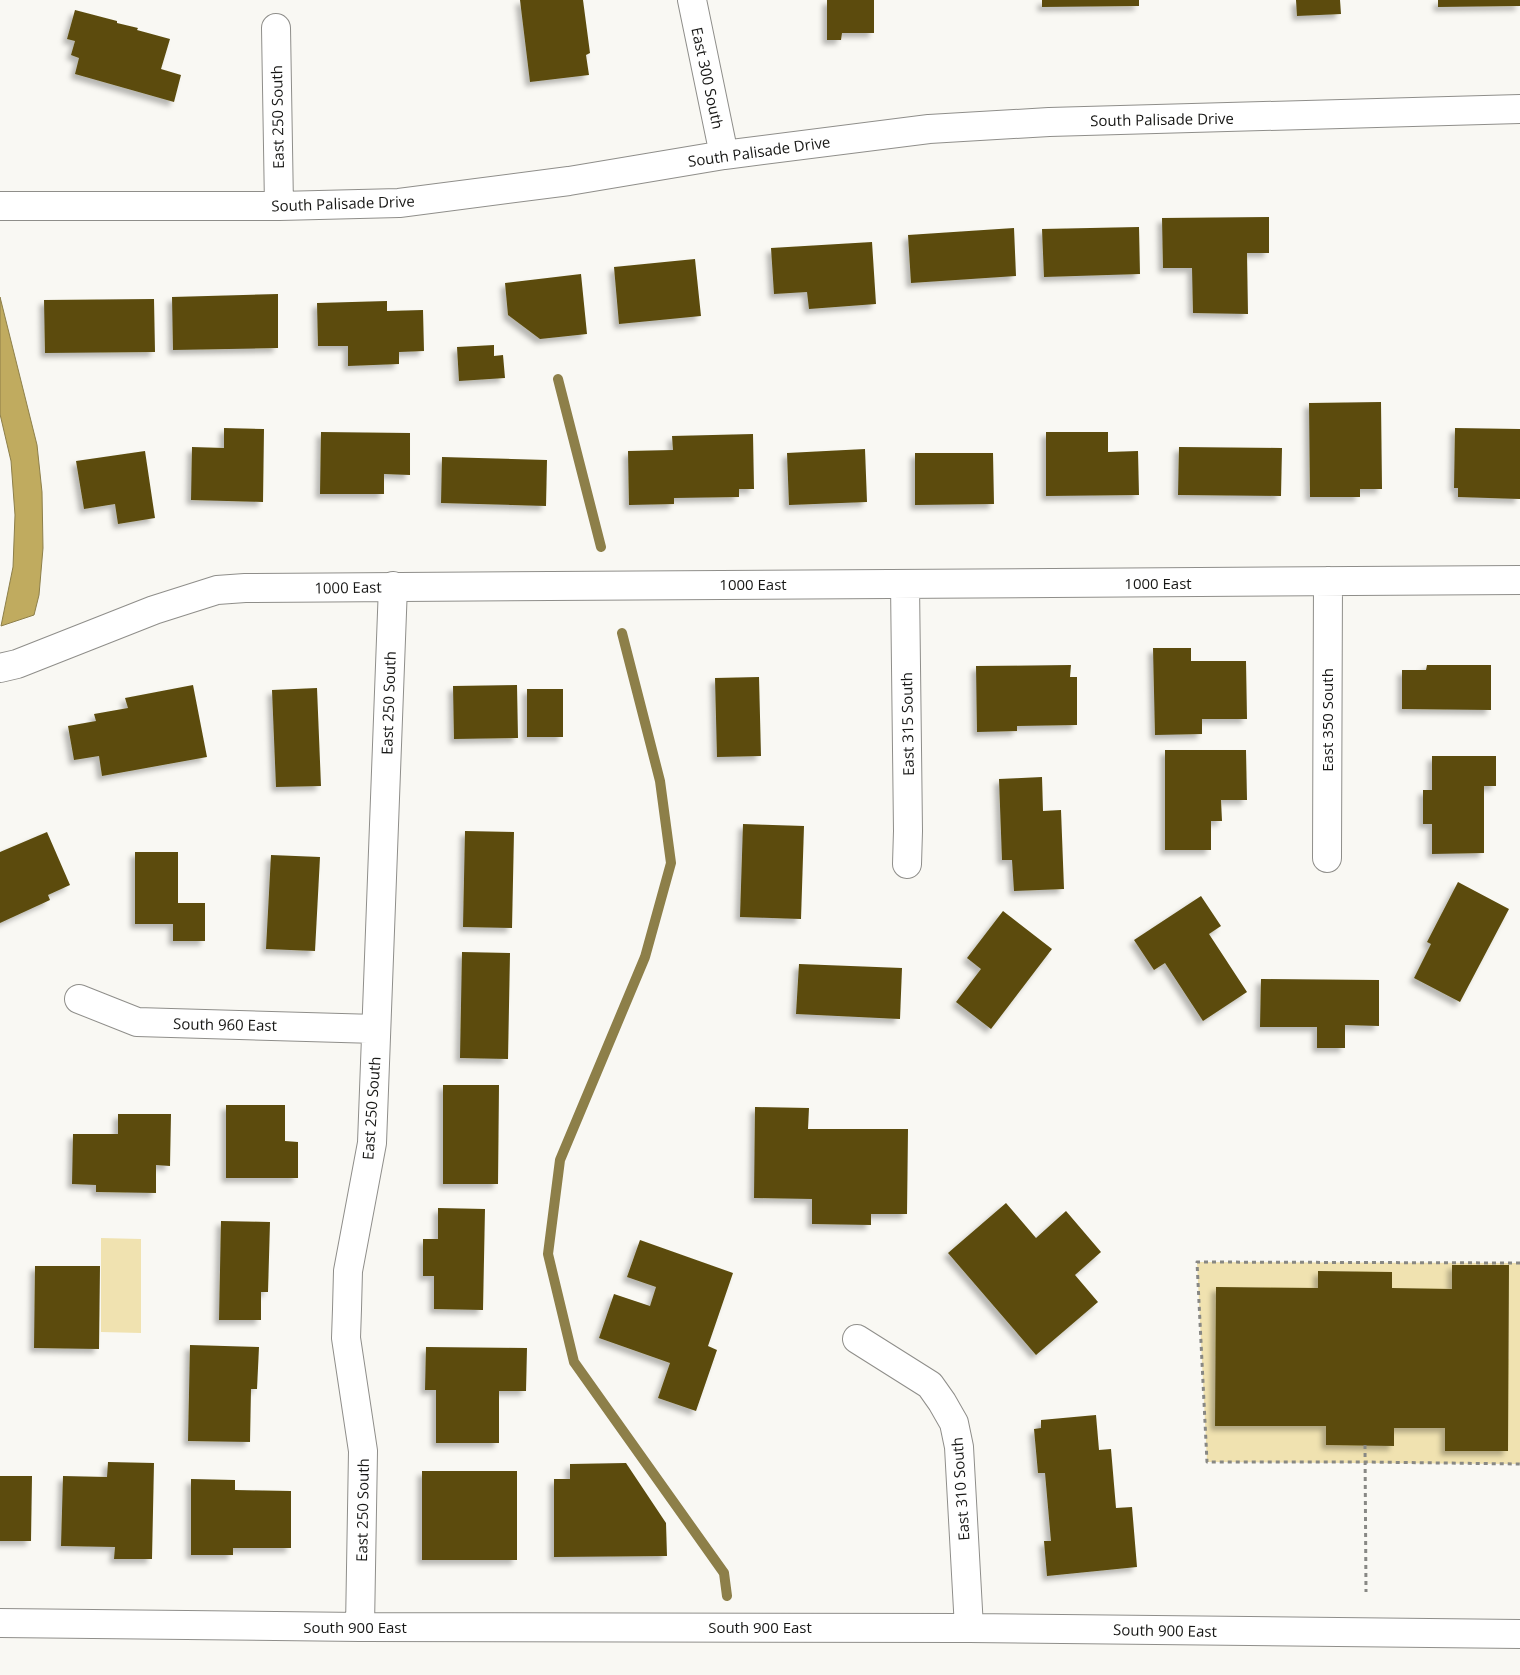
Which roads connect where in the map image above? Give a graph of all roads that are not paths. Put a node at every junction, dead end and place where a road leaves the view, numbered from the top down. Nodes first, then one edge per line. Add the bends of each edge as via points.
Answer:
1 (692, 0) edge
2 (276, 28) dead end
3 (1520, 109) edge
4 (724, 155) junction
5 (0, 206) edge
6 (279, 206) junction
7 (1520, 580) edge
8 (1328, 582) junction
9 (905, 584) junction
10 (392, 586) junction
11 (0, 668) edge
12 (1327, 858) dead end
13 (907, 864) dead end
14 (79, 999) dead end
15 (376, 1029) junction
16 (856, 1339) dead end
17 (0, 1623) edge
18 (360, 1627) junction
19 (969, 1628) junction
20 (1520, 1634) edge

1 - 4 street, East 300 South
2 - 6 street, East 250 South
3 - 4 street, South Palisade Drive via 1049,122 928,129
4 - 6 street, South Palisade Drive via 399,203
5 - 6 street, South Palisade Drive
7 - 8 street, 1000 East
8 - 9 street, 1000 East
8 - 12 street, East 350 South
9 - 10 street, 1000 East
9 - 13 street, East 315 South
10 - 11 street, 1000 East via 217,590
10 - 15 street, East 250 South
14 - 15 street, South 960 East via 137,1022
15 - 18 street, East 250 South via 372,1143 348,1271 346,1338 363,1451
16 - 19 street, East 310 South via 930,1385 954,1422 959,1447
17 - 18 street, South 900 East
18 - 19 street, South 900 East
19 - 20 street, South 900 East

